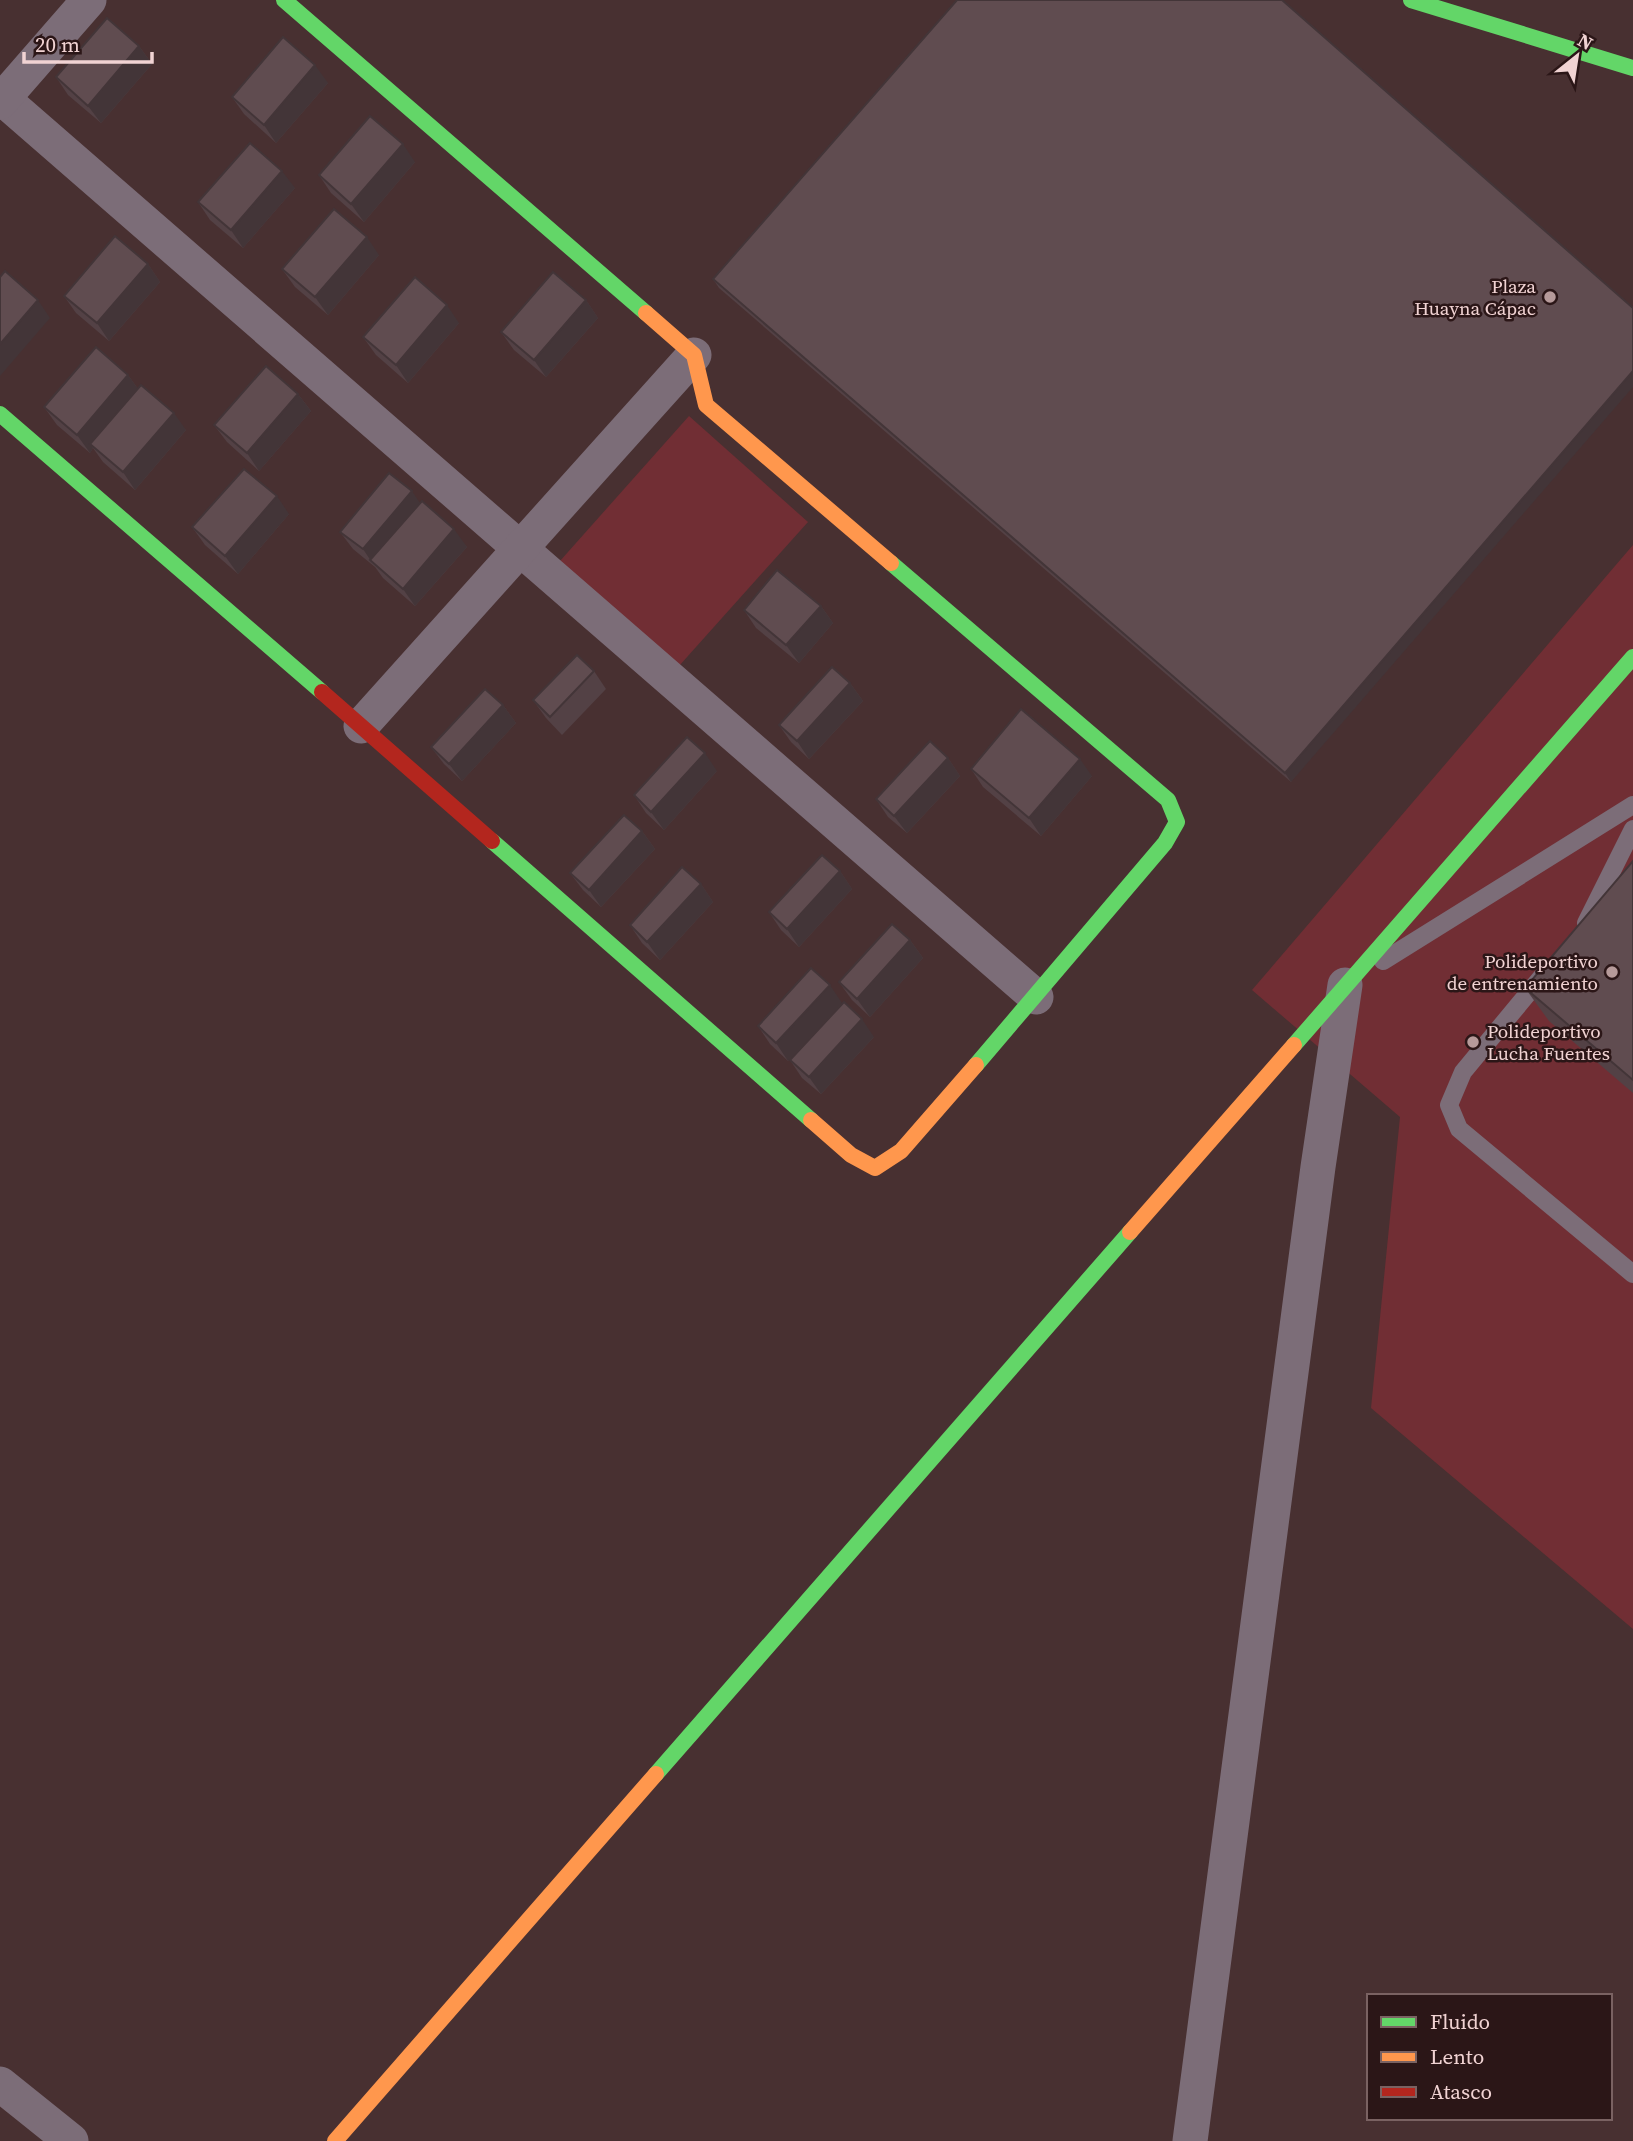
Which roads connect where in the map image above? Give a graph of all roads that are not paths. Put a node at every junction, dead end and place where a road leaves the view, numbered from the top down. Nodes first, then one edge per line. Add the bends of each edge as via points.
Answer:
1 (89, 0) edge
2 (285, 0) edge
3 (1411, 0) edge
4 (1633, 68) edge
5 (1, 101) edge
6 (694, 355) junction
7 (0, 414) edge
8 (520, 549) junction
9 (1633, 657) edge
10 (361, 726) junction
11 (1633, 805) edge
12 (1633, 829) edge
13 (1573, 937) edge
14 (1556, 958) edge
15 (1345, 985) junction
16 (1036, 998) junction
17 (1633, 1274) edge
18 (0, 2084) edge
19 (71, 2141) edge
20 (335, 2141) edge
21 (1189, 2141) edge

1 - 5 street
2 - 6 street
3 - 4 street
5 - 8 street
6 - 8 street
6 - 16 street via 706,404 1168,800 1177,822 1165,842
7 - 10 street
8 - 10 street
8 - 16 street
9 - 15 street
10 - 16 street via 850,1155 875,1168 901,1151
11 - 15 lane
12 - 13 lane via 1590,917
14 - 17 lane via 1463,1072 1449,1105 1459,1129
15 - 20 street
15 - 21 street
18 - 19 street

